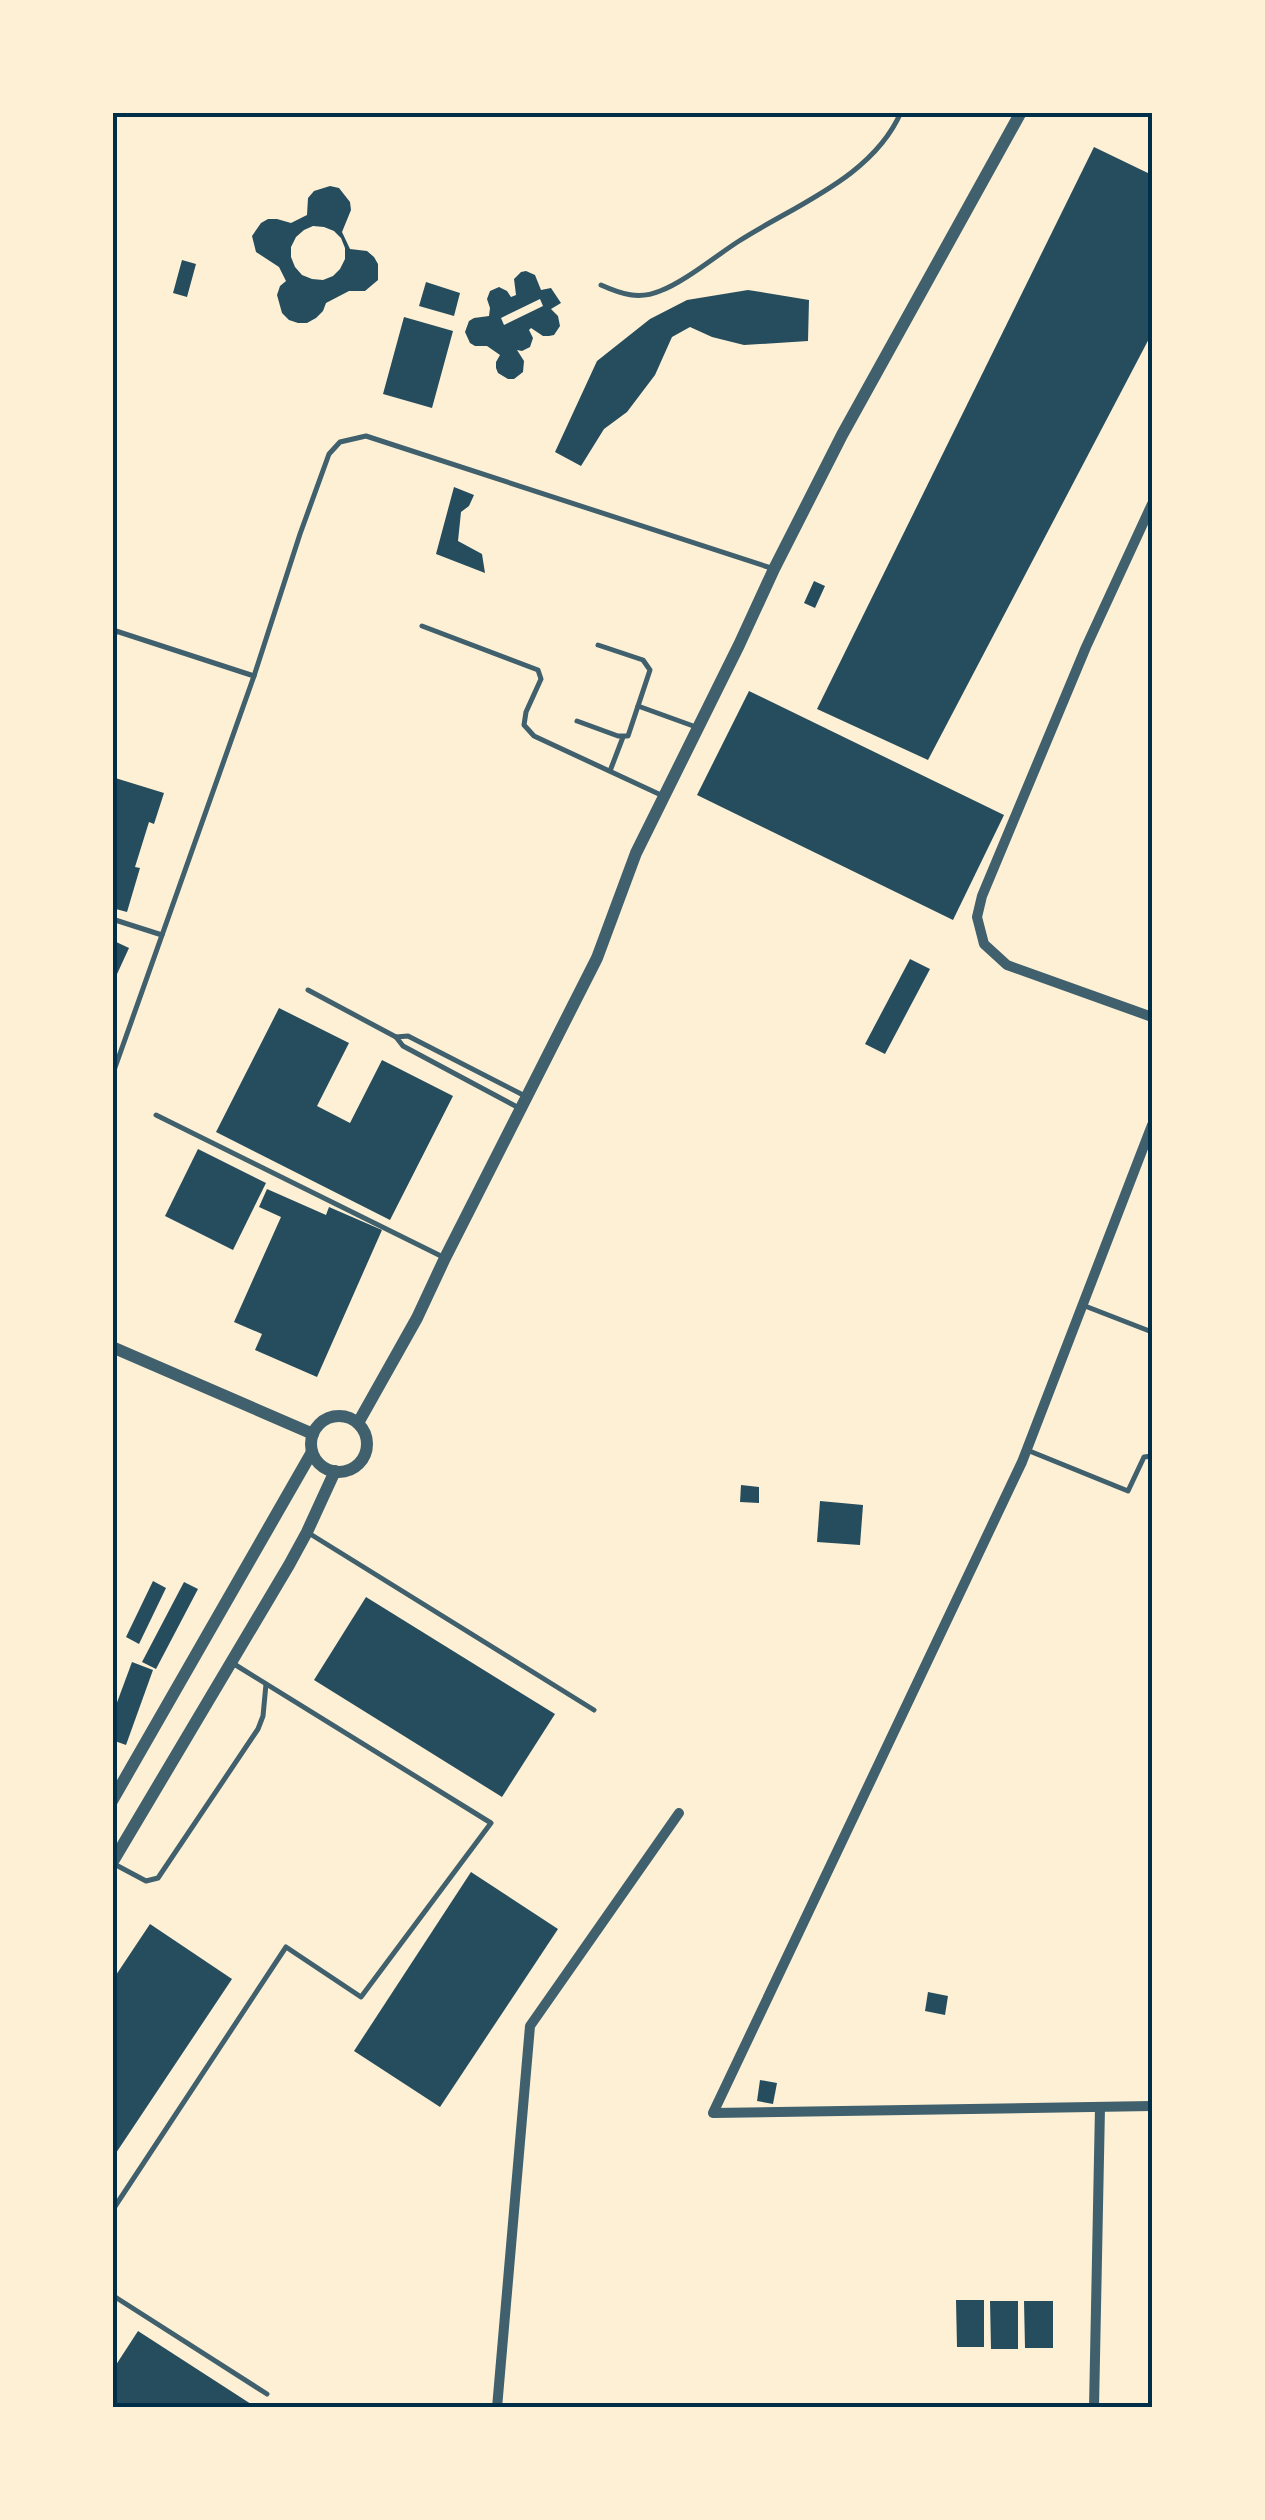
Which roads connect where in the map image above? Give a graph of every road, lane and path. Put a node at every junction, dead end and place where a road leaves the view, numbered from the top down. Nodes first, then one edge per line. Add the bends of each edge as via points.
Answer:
1 (901, 112) edge
2 (1021, 112) edge
3 (601, 285) dead end
4 (1152, 504) edge
5 (774, 569) junction
6 (422, 626) dead end
7 (112, 642) edge
8 (598, 645) dead end
9 (254, 676) junction
10 (638, 706) junction
11 (576, 721) dead end
12 (698, 728) junction
13 (623, 736) junction
14 (610, 771) junction
15 (664, 797) junction
16 (112, 919) edge
17 (162, 935) junction
18 (308, 990) dead end
19 (1152, 1016) edge
20 (396, 1037) junction
21 (112, 1076) edge
22 (525, 1103) junction
23 (156, 1115) dead end
24 (1152, 1125) edge
25 (445, 1258) junction
26 (1083, 1305) junction
27 (1152, 1332) edge
28 (112, 1347) edge
29 (358, 1423) junction
30 (312, 1434) junction
31 (1027, 1450) junction
32 (312, 1452) junction
33 (1152, 1456) edge
34 (335, 1471) junction
35 (307, 1532) junction
36 (231, 1663) junction
37 (266, 1684) junction
38 (594, 1710) dead end
39 (112, 1800) edge
40 (678, 1813) dead end
41 (112, 1863) edge
42 (1152, 2106) edge
43 (1100, 2107) junction
44 (112, 2212) edge
45 (112, 2295) edge
46 (267, 2394) dead end
47 (497, 2408) edge
48 (1094, 2408) edge

1 - 3 lane via 880,148 853,172 662,291 620,294
2 - 5 street
4 - 19 street via 977,917 984,944 1007,965
5 - 9 lane via 366,436 340,442 329,454
5 - 12 street
6 - 14 lane via 538,670 541,679 524,724 534,736
7 - 9 lane via 116,630
8 - 10 lane via 648,665
9 - 17 lane
10 - 12 lane
10 - 13 lane
11 - 13 lane
12 - 15 street
13 - 14 lane
14 - 15 lane
15 - 22 street via 597,958
16 - 17 lane
17 - 21 lane
18 - 20 lane
20 - 22 lane
20 - 22 lane via 408,1036
22 - 25 street
23 - 25 lane
24 - 26 street
25 - 29 street
26 - 27 lane
26 - 31 street
28 - 30 street
29 - 30 street via 332,1417
29 - 34 street via 366,1439 364,1457
30 - 32 street
31 - 33 lane via 1128,1491 1144,1457
31 - 43 street via 713,2114
32 - 34 street
32 - 39 street
34 - 35 street
35 - 36 street
35 - 38 lane
36 - 37 lane
36 - 41 street
37 - 41 lane via 258,1728 158,1878 146,1881
37 - 44 lane via 491,1823 362,1997 286,1946
40 - 47 street via 530,2026
42 - 43 street
43 - 48 street
45 - 46 lane

